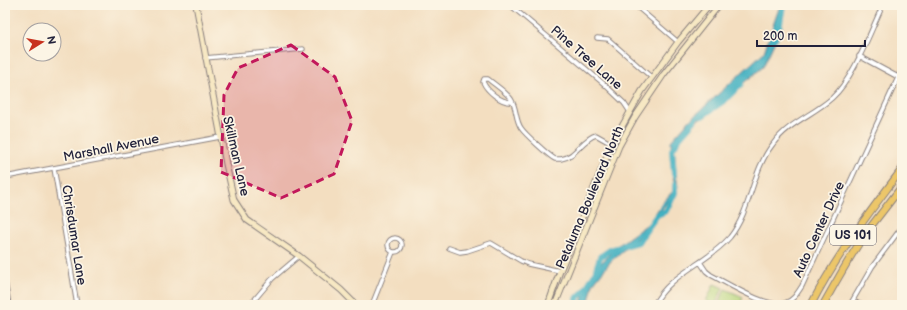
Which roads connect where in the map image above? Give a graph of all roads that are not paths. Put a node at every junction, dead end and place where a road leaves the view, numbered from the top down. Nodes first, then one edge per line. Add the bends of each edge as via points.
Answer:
1 (196, 5) edge
2 (510, 5) edge
3 (635, 5) edge
4 (709, 5) edge
5 (720, 5) edge
6 (883, 5) edge
7 (597, 38) dead end
8 (678, 42) junction
9 (303, 49) dead end
10 (859, 56) junction
11 (205, 58) junction
12 (902, 69) edge
13 (651, 77) junction
14 (898, 77) junction
15 (512, 102) junction
16 (630, 112) junction
17 (220, 136) junction
18 (612, 144) junction
19 (54, 168) junction
20 (902, 169) edge
21 (5, 177) edge
22 (902, 186) edge
23 (902, 227) edge
24 (449, 248) dead end
25 (393, 252) dead end
26 (298, 256) junction
27 (700, 262) junction
28 (560, 271) junction
29 (5, 282) edge
30 (853, 301) junction
31 (9, 305) edge
32 (77, 305) edge
33 (250, 305) edge
34 (356, 305) edge
35 (372, 305) edge
36 (548, 305) edge
37 (555, 305) edge
38 (654, 305) edge
39 (811, 305) edge
40 (823, 305) edge
41 (850, 305) edge
42 (862, 305) edge

1 - 11 main road, Skillman Lane
2 - 16 street, Pine Tree Lane via 604,84
3 - 8 street
4 - 8 main road, Petaluma Boulevard North
5 - 37 main road, Petaluma Boulevard North via 664,74 635,118 620,146
6 - 10 street
7 - 13 street via 608,40
8 - 13 main road, Petaluma Boulevard North
9 - 11 street
10 - 14 street
10 - 27 street via 837,93 792,124 773,143 759,167 746,208 737,226 719,248
11 - 17 main road, Skillman Lane
12 - 14 street, Auto Center Drive
13 - 16 main road, Petaluma Boulevard North
14 - 27 street, Auto Center Drive via 802,286 795,296 779,304 757,298 711,275
15 - 15 street via 504,101 490,92 485,87 484,79 488,79 506,93
15 - 18 street via 521,128 556,159 568,157 596,135
16 - 18 main road, Petaluma Boulevard North
17 - 19 street, Marshall Avenue
17 - 26 main road, Skillman Lane via 234,200 248,220
18 - 28 main road, Petaluma Boulevard North
19 - 21 street, Marshall Avenue
19 - 32 street, Chrisdumar Lane
20 - 39 highway, US 101 via 851,238
22 - 40 highway, US 101 via 866,233
23 - 30 street via 872,267
24 - 28 street via 460,252 491,243 528,264
25 - 35 street
26 - 33 street via 272,279
26 - 34 main road, Skillman Lane
27 - 38 street via 670,283
28 - 36 main road, Petaluma Boulevard North
29 - 31 street
30 - 41 street
30 - 42 street

